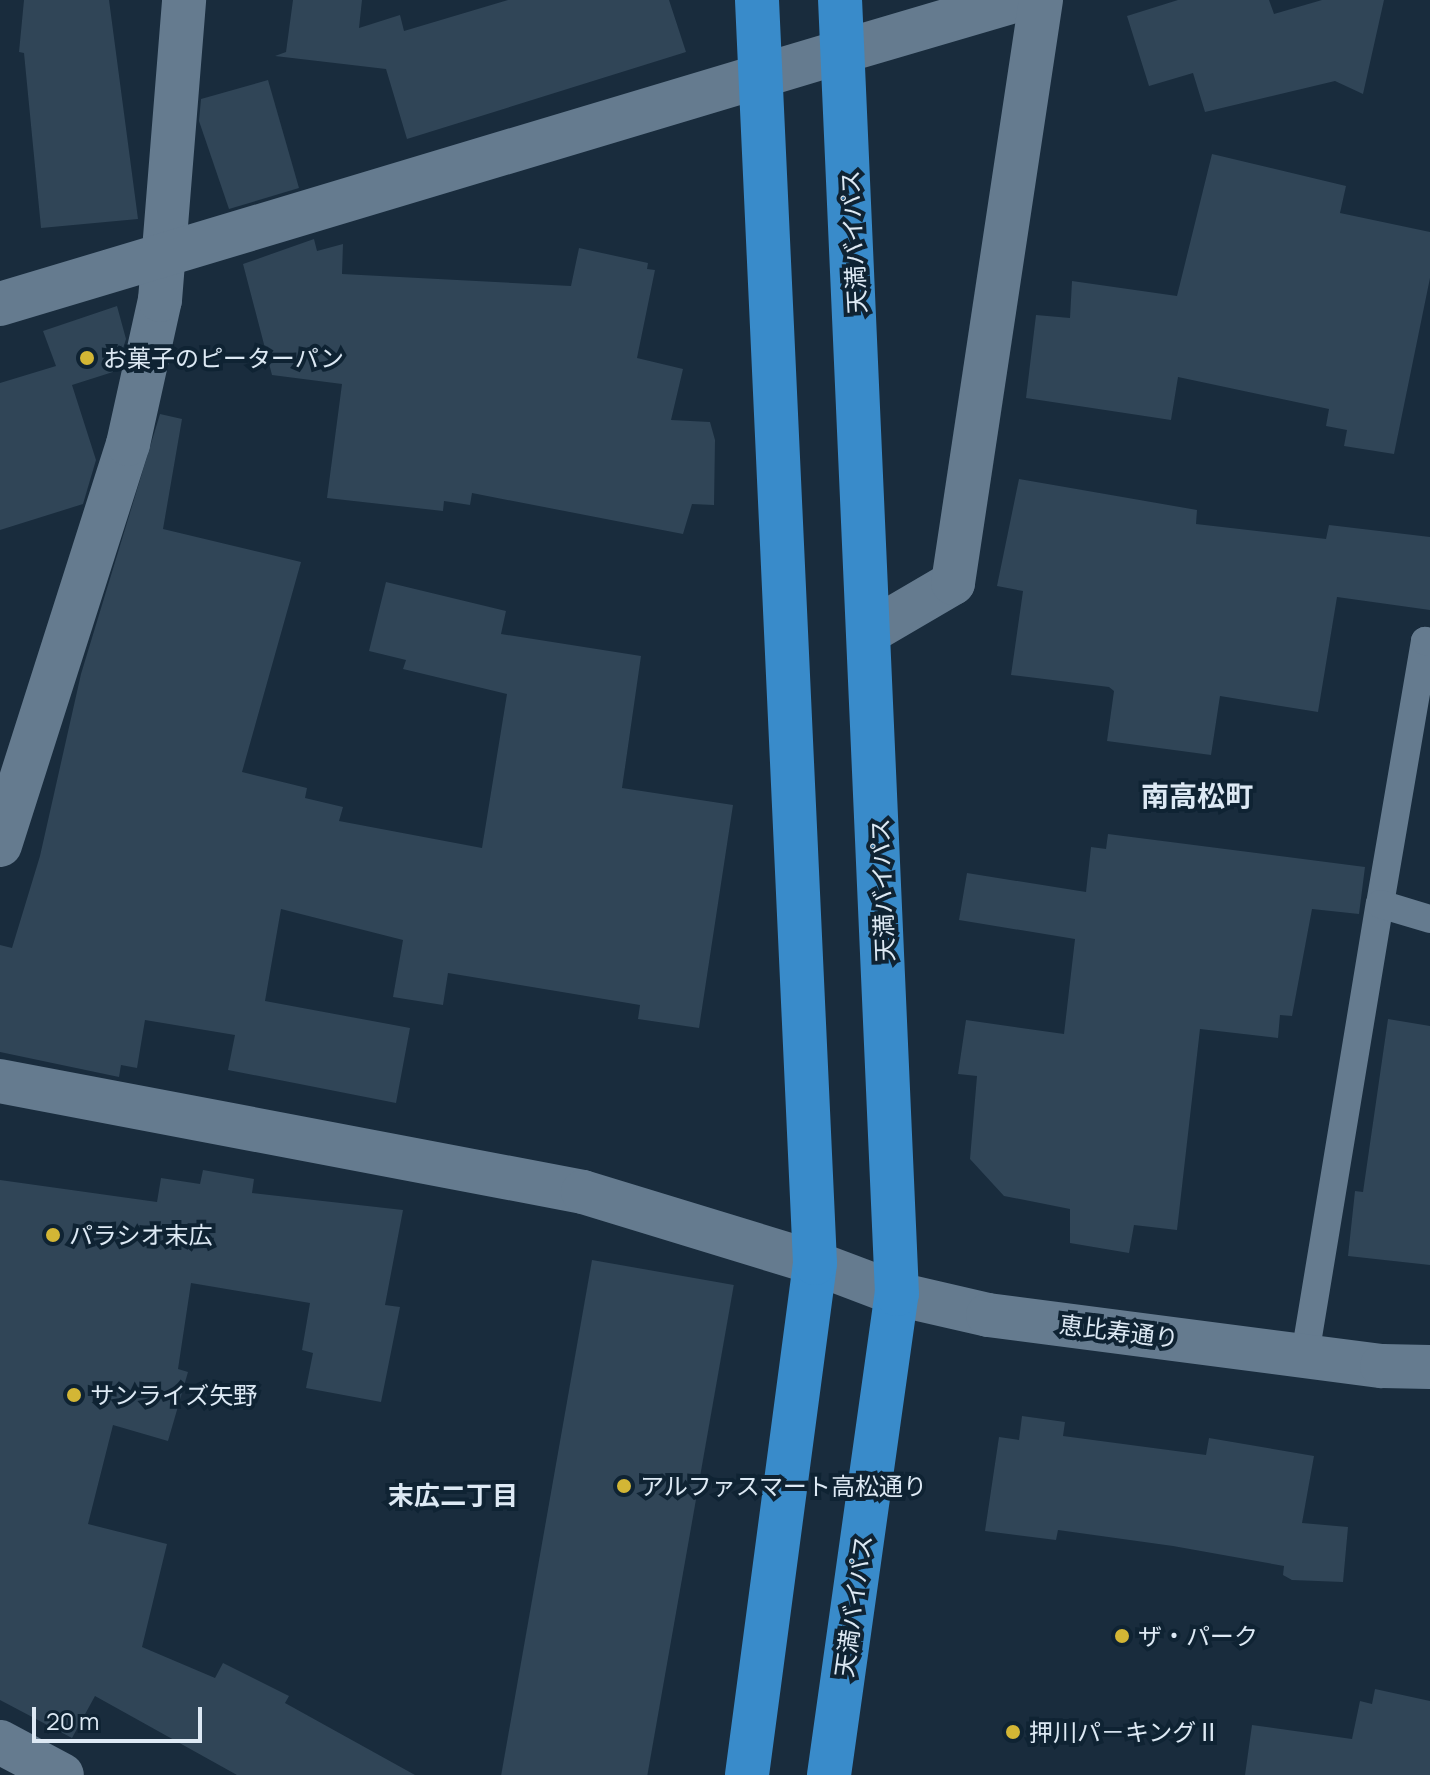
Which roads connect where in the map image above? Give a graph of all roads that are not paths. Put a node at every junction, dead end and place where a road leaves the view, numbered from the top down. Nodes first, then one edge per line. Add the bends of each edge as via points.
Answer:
1 (184, 0) edge
2 (757, 0) edge
3 (840, 0) edge
4 (1017, 0) edge
5 (1041, 0) edge
6 (844, 51) junction
7 (760, 76) junction
8 (164, 255) junction
9 (0, 304) edge
10 (871, 631) junction
11 (1430, 642) edge
12 (0, 845) edge
13 (1380, 904) junction
14 (1430, 919) edge
15 (0, 1081) edge
16 (815, 1263) junction
17 (897, 1294) junction
18 (1305, 1355) junction
19 (1430, 1367) edge
20 (0, 1742) edge
21 (62, 1775) edge
22 (747, 1775) edge
23 (829, 1775) edge

1 - 8 street
2 - 7 highway
3 - 6 highway, 天満バイパス
4 - 6 street
5 - 10 street via 953,583
6 - 7 street
6 - 10 highway, 天満バイパス
7 - 8 street
7 - 16 highway
8 - 9 street
8 - 12 street via 160,300 128,444
10 - 17 highway, 天満バイパス
11 - 13 lane via 1425,641
13 - 14 lane
13 - 18 lane
15 - 16 street, 恵比寿通り via 583,1192
16 - 17 street, 恵比寿通り
16 - 22 highway
17 - 18 street, 恵比寿通り via 988,1315
17 - 23 highway, 天満バイパス
18 - 19 street, 恵比寿通り
20 - 21 street

